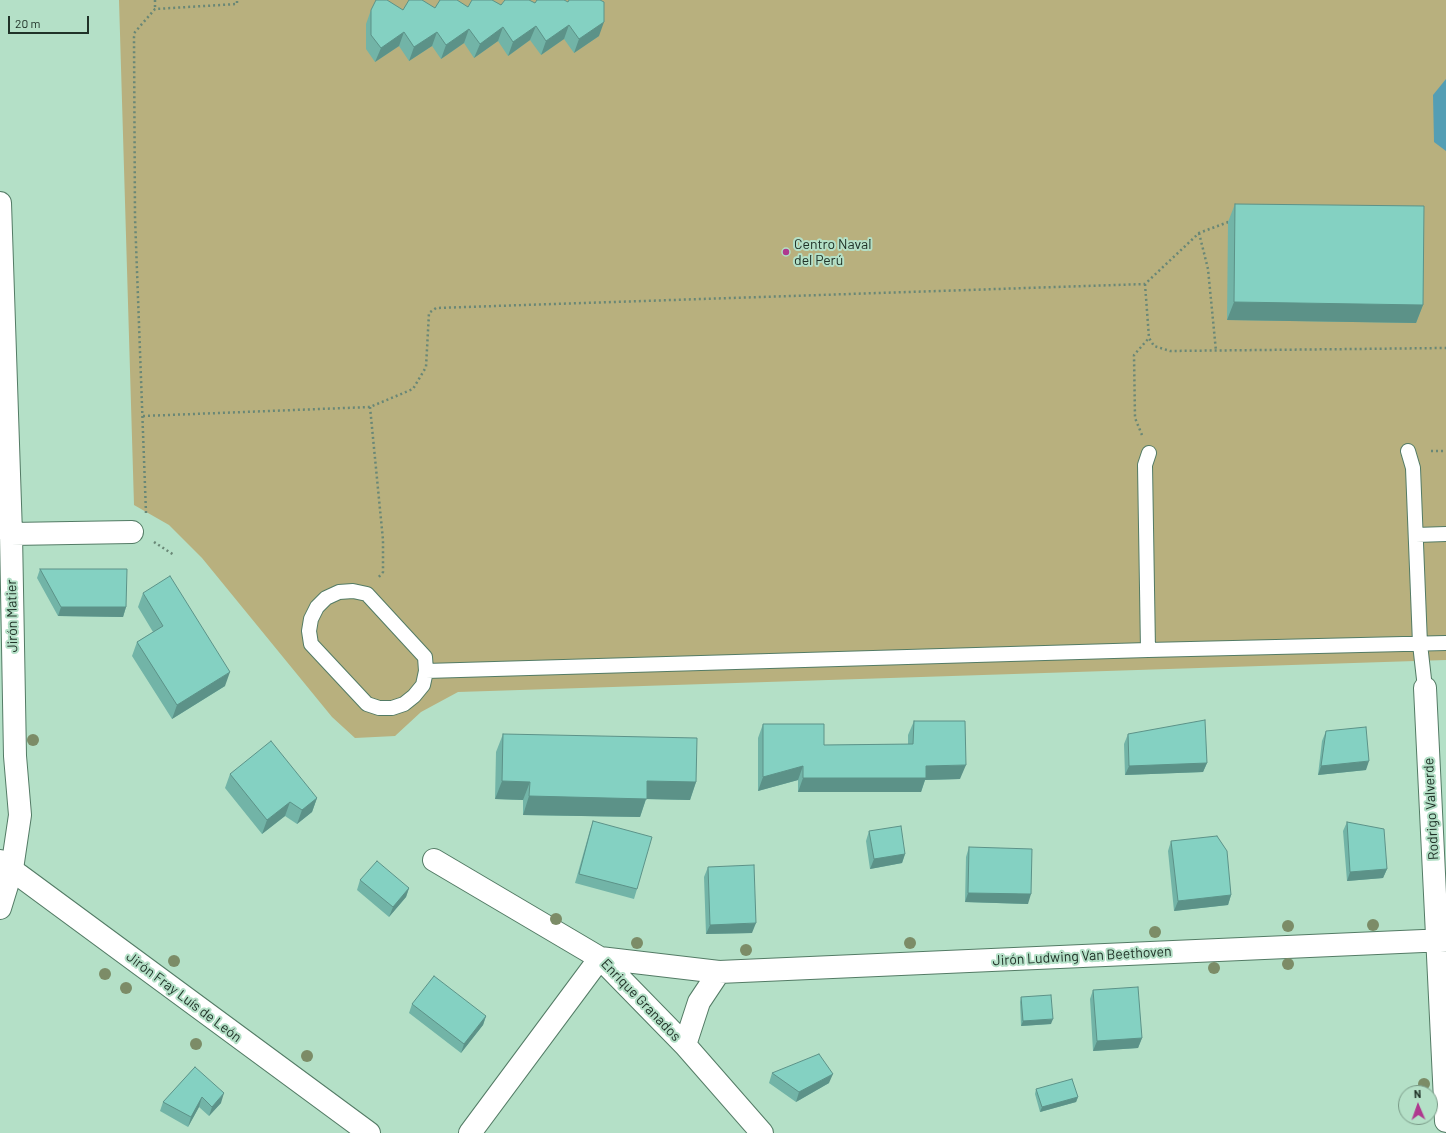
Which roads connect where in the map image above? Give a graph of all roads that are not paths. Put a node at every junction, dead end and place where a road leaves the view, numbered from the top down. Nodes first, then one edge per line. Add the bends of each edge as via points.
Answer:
1 (0, 202) edge
2 (3, 369) edge
3 (1408, 451) dead end
4 (1149, 453) road end
5 (6, 530) edge
6 (1446, 534) edge
7 (140, 535) road end
8 (1416, 535) junction
9 (1446, 643) edge
10 (1420, 644) junction
11 (1148, 650) junction
12 (426, 671) junction
13 (1425, 688) joint
14 (7, 761) edge
15 (434, 860) dead end
16 (6, 865) edge
17 (0, 908) edge
18 (1442, 940) edge
19 (600, 958) junction
20 (719, 972) junction
21 (685, 1045) junction
22 (1446, 1121) edge
23 (369, 1133) edge
24 (470, 1133) edge
25 (762, 1133) edge

1 - 2 street, Jirón Matier
2 - 5 street, Jirón Matier
3 - 8 lane via 1413,468
4 - 11 lane via 1145,465
5 - 7 street
5 - 14 street, Jirón Matier
6 - 8 lane
8 - 10 lane
9 - 10 lane
10 - 11 lane
10 - 13 lane
11 - 12 lane
12 - 12 lane via 424,657 367,594 339,592 326,598 317,607 309,631 311,644 367,704 379,708 392,708 404,704 423,684
13 - 18 street, Rodrigo Valverde
14 - 16 street, Jirón Matier via 20,815
15 - 19 street, Enrique Granados
16 - 17 street, Jirón Matier
16 - 23 street, Jirón Fray Luís de León
18 - 20 street, Jirón Ludwing Van Beethoven
18 - 22 street, Rodrigo Valverde
19 - 20 street, Jirón Ludwing Van Beethoven
19 - 21 street, Enrique Granados
19 - 24 street
20 - 21 street via 699,1002
21 - 25 street, Enrique Granados

